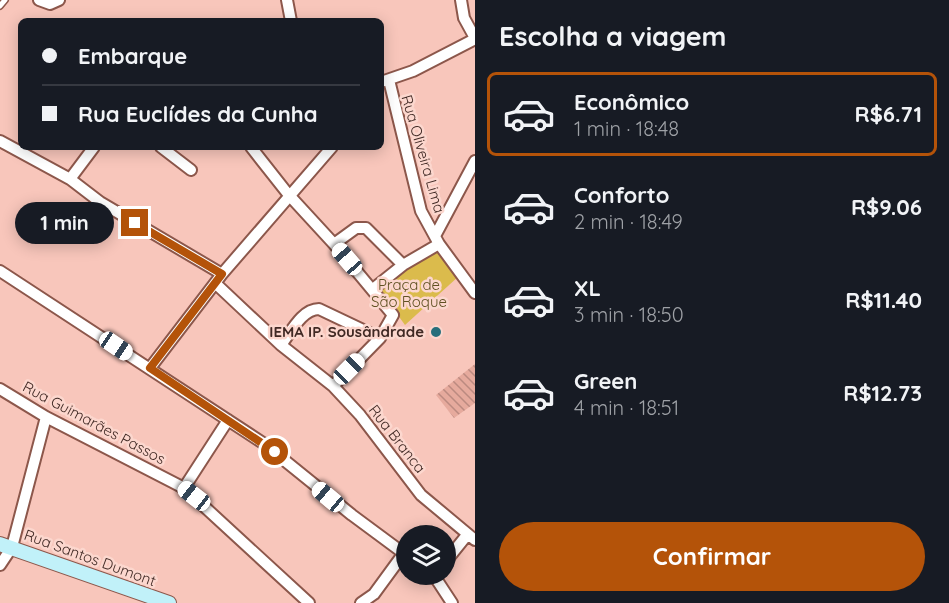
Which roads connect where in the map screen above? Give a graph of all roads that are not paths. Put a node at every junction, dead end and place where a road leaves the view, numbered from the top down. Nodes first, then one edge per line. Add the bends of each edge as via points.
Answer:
1 (5, 0) edge
2 (39, 0) edge
3 (59, 0) edge
4 (461, 0) edge
5 (289, 1) edge
6 (0, 6) edge
7 (291, 18) edge
8 (474, 35) edge
9 (385, 81) edge
10 (392, 100) junction
11 (384, 106) edge
12 (0, 141) edge
13 (92, 150) edge
14 (165, 150) edge
15 (253, 150) edge
16 (329, 150) edge
17 (475, 161) edge
18 (191, 170) dead end
19 (70, 179) junction
20 (288, 194) junction
21 (437, 240) junction
22 (334, 244) junction
23 (403, 265) junction
24 (0, 271) edge
25 (471, 276) edge
26 (218, 279) junction
27 (373, 289) junction
28 (475, 293) edge
29 (380, 338) junction
30 (281, 345) junction
31 (150, 368) junction
32 (333, 386) junction
33 (0, 389) edge
34 (46, 417) junction
35 (228, 420) junction
36 (184, 488) junction
37 (471, 538) edge
38 (6, 546) edge
39 (396, 547) edge
40 (456, 552) edge
41 (0, 565) edge
42 (396, 566) edge
43 (440, 585) edge
44 (169, 603) edge
45 (309, 603) edge
46 (361, 603) edge
47 (452, 603) edge

1 - 6 lane
2 - 3 street via 50,4
4 - 8 street via 464,18
5 - 7 street
8 - 9 street via 426,65
9 - 10 street, Rua Oliveira Lima
10 - 11 street
10 - 21 street, Rua Oliveira Lima via 421,211
12 - 19 street, Rua Branca
13 - 19 street
14 - 18 street
15 - 20 street
16 - 20 street
17 - 21 street
19 - 26 street, Rua Branca
20 - 22 street
20 - 26 street
21 - 23 street
21 - 25 street, Rua Oliveira Lima
22 - 23 street via 356,228 366,228
22 - 27 street
23 - 27 street
24 - 31 street
25 - 28 street, Rua Oliveira Lima
26 - 30 street, Rua Branca
26 - 31 street
27 - 29 street via 393,315
29 - 30 street via 313,309
29 - 32 street
30 - 32 street, Rua Branca
31 - 35 street
32 - 37 street, Rua Branca via 421,495
33 - 34 street, Rua Guimarães Passos
34 - 36 street, Rua Guimarães Passos
34 - 38 street
35 - 36 street
35 - 39 street
36 - 45 street, Rua Guimarães Passos
37 - 40 street
38 - 41 street
38 - 44 street, Rua Santos Dumont
42 - 46 street via 374,594
43 - 47 street

